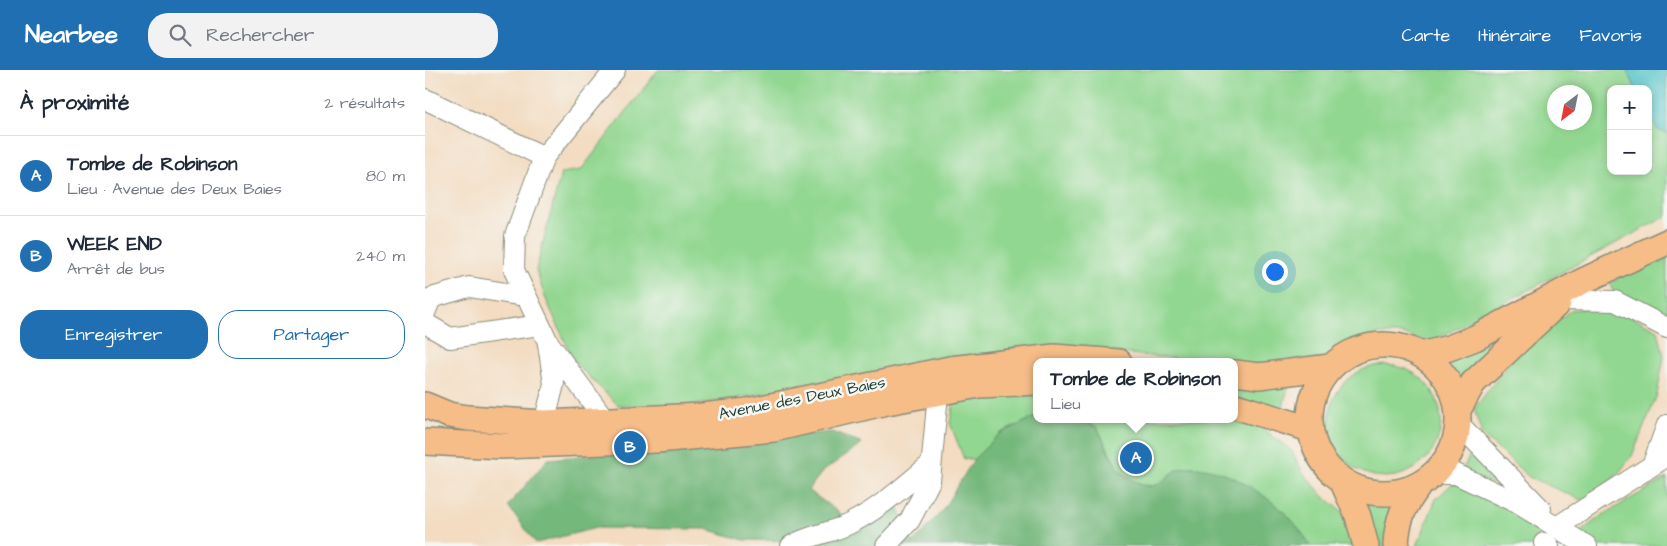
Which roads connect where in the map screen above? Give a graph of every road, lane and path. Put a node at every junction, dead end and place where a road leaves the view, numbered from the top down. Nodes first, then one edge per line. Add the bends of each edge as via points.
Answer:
1 (615, 70) edge
2 (425, 99) edge
3 (544, 158) junction
4 (1667, 242) edge
5 (1585, 280) junction
6 (525, 296) junction
7 (1562, 300) junction
8 (425, 313) edge
9 (425, 323) edge
10 (1667, 328) edge
11 (544, 334) junction
12 (1421, 355) junction
13 (1046, 358) edge
14 (1067, 358) edge
15 (1033, 359) edge
16 (1331, 367) junction
17 (1238, 373) edge
18 (1033, 382) edge
19 (938, 392) junction
20 (425, 405) edge
21 (1238, 407) edge
22 (1457, 416) junction
23 (606, 421) junction
24 (544, 424) junction
25 (1667, 425) edge
26 (1310, 429) junction
27 (425, 442) edge
28 (1660, 461) edge
29 (931, 464) junction
30 (1427, 479) junction
31 (1342, 480) junction
32 (1558, 526) junction
33 (791, 546) edge
34 (886, 546) edge
35 (1366, 546) edge
36 (1396, 546) edge
37 (1587, 546) edge

1 - 3 street
2 - 3 street
3 - 6 street via 515,236 514,270
4 - 5 main road
5 - 7 main road
5 - 12 main road via 1475,338
6 - 8 street via 469,287 431,298
6 - 11 street
7 - 10 street via 1615,301
7 - 22 main road via 1473,383
9 - 11 street via 450,338
11 - 23 street
11 - 24 street via 554,384
12 - 16 main road via 1398,346 1374,345 1350,352
12 - 22 main road via 1439,369 1447,382
13 - 14 main road, Avenue des Deux Baies
15 - 23 main road, Avenue des Deux Baies via 969,367 747,411
16 - 17 main road via 1259,376
16 - 26 main road via 1317,385 1310,406
18 - 19 main road, Avenue des Deux Baies via 979,385
19 - 27 main road, Avenue des Deux Baies via 764,430 657,440 502,446
19 - 29 street
20 - 24 main road, Avenue des Deux Baies via 449,415
21 - 26 main road
22 - 30 main road via 1457,434 1449,456
22 - 32 street
23 - 24 main road, Avenue des Deux Baies
25 - 28 street
26 - 31 main road via 1316,449
28 - 32 street
29 - 33 street via 879,507 856,520
29 - 34 street via 930,481 910,520
30 - 31 main road via 1401,491 1381,493 1361,489
30 - 32 street via 1456,474
30 - 36 main road via 1406,504 1397,524
31 - 35 main road via 1359,516
32 - 37 street

